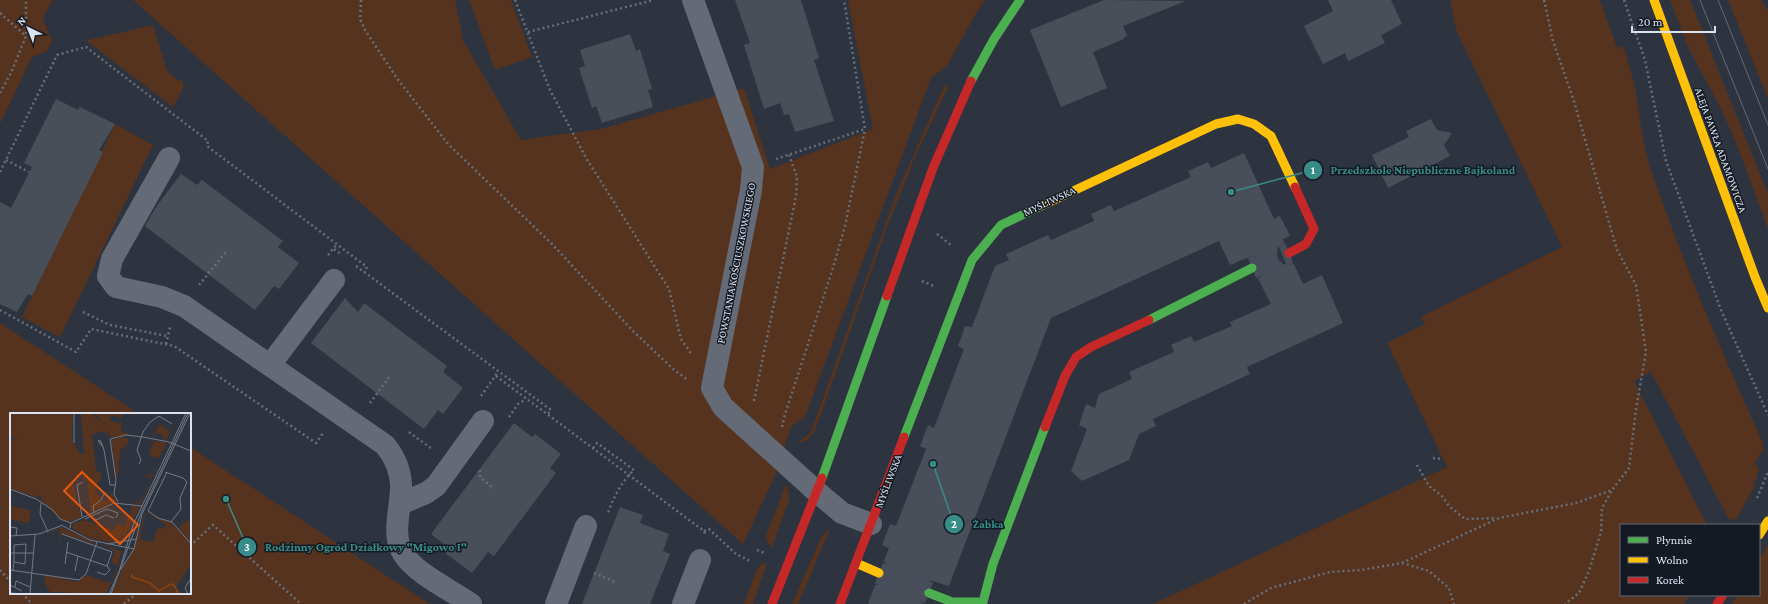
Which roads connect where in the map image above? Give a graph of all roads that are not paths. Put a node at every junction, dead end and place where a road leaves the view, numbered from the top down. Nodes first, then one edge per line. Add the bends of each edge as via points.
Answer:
1 (693, 0) edge
2 (1020, 0) edge
3 (1654, 0) edge
4 (169, 158) dead end
5 (1289, 253) tunnel mouth
6 (1252, 268) tunnel mouth
7 (334, 280) dead end
8 (1768, 308) edge
9 (270, 365) junction
10 (483, 422) dead end
11 (817, 492) junction
12 (400, 504) junction
13 (1768, 521) edge
14 (871, 524) junction
15 (586, 526) dead end
16 (1760, 534) edge
17 (700, 560) dead end
18 (856, 563) junction
19 (879, 573) tunnel mouth
20 (929, 593) tunnel mouth
21 (471, 604) edge
22 (556, 604) edge
23 (683, 604) edge
24 (772, 604) edge
25 (840, 604) edge

1 - 11 street, POWSTANIA KOŚCIUSZKOWSKIEGO via 753,167 751,190 714,382 723,407
2 - 11 street via 987,50 944,141 915,213
3 - 8 street, ALEJA PAWŁA ADAMOWICZA
4 - 9 street via 112,259 108,276 116,287 162,297 184,306
5 - 14 street, MYŚLIWSKA via 1306,244 1314,229 1271,136 1254,124 1238,119 1216,124 1001,225 972,260
6 - 20 street via 1091,347 1076,357 1064,376 993,564 983,602 952,602
7 - 9 street
9 - 12 street via 385,444 396,459 401,483
10 - 12 street via 436,486
11 - 14 street via 842,513
11 - 24 street
12 - 21 street via 397,544 404,556 417,569
13 - 16 street
14 - 18 street, MYŚLIWSKA
15 - 22 street
17 - 23 street
18 - 19 street
18 - 25 street, MYŚLIWSKA

